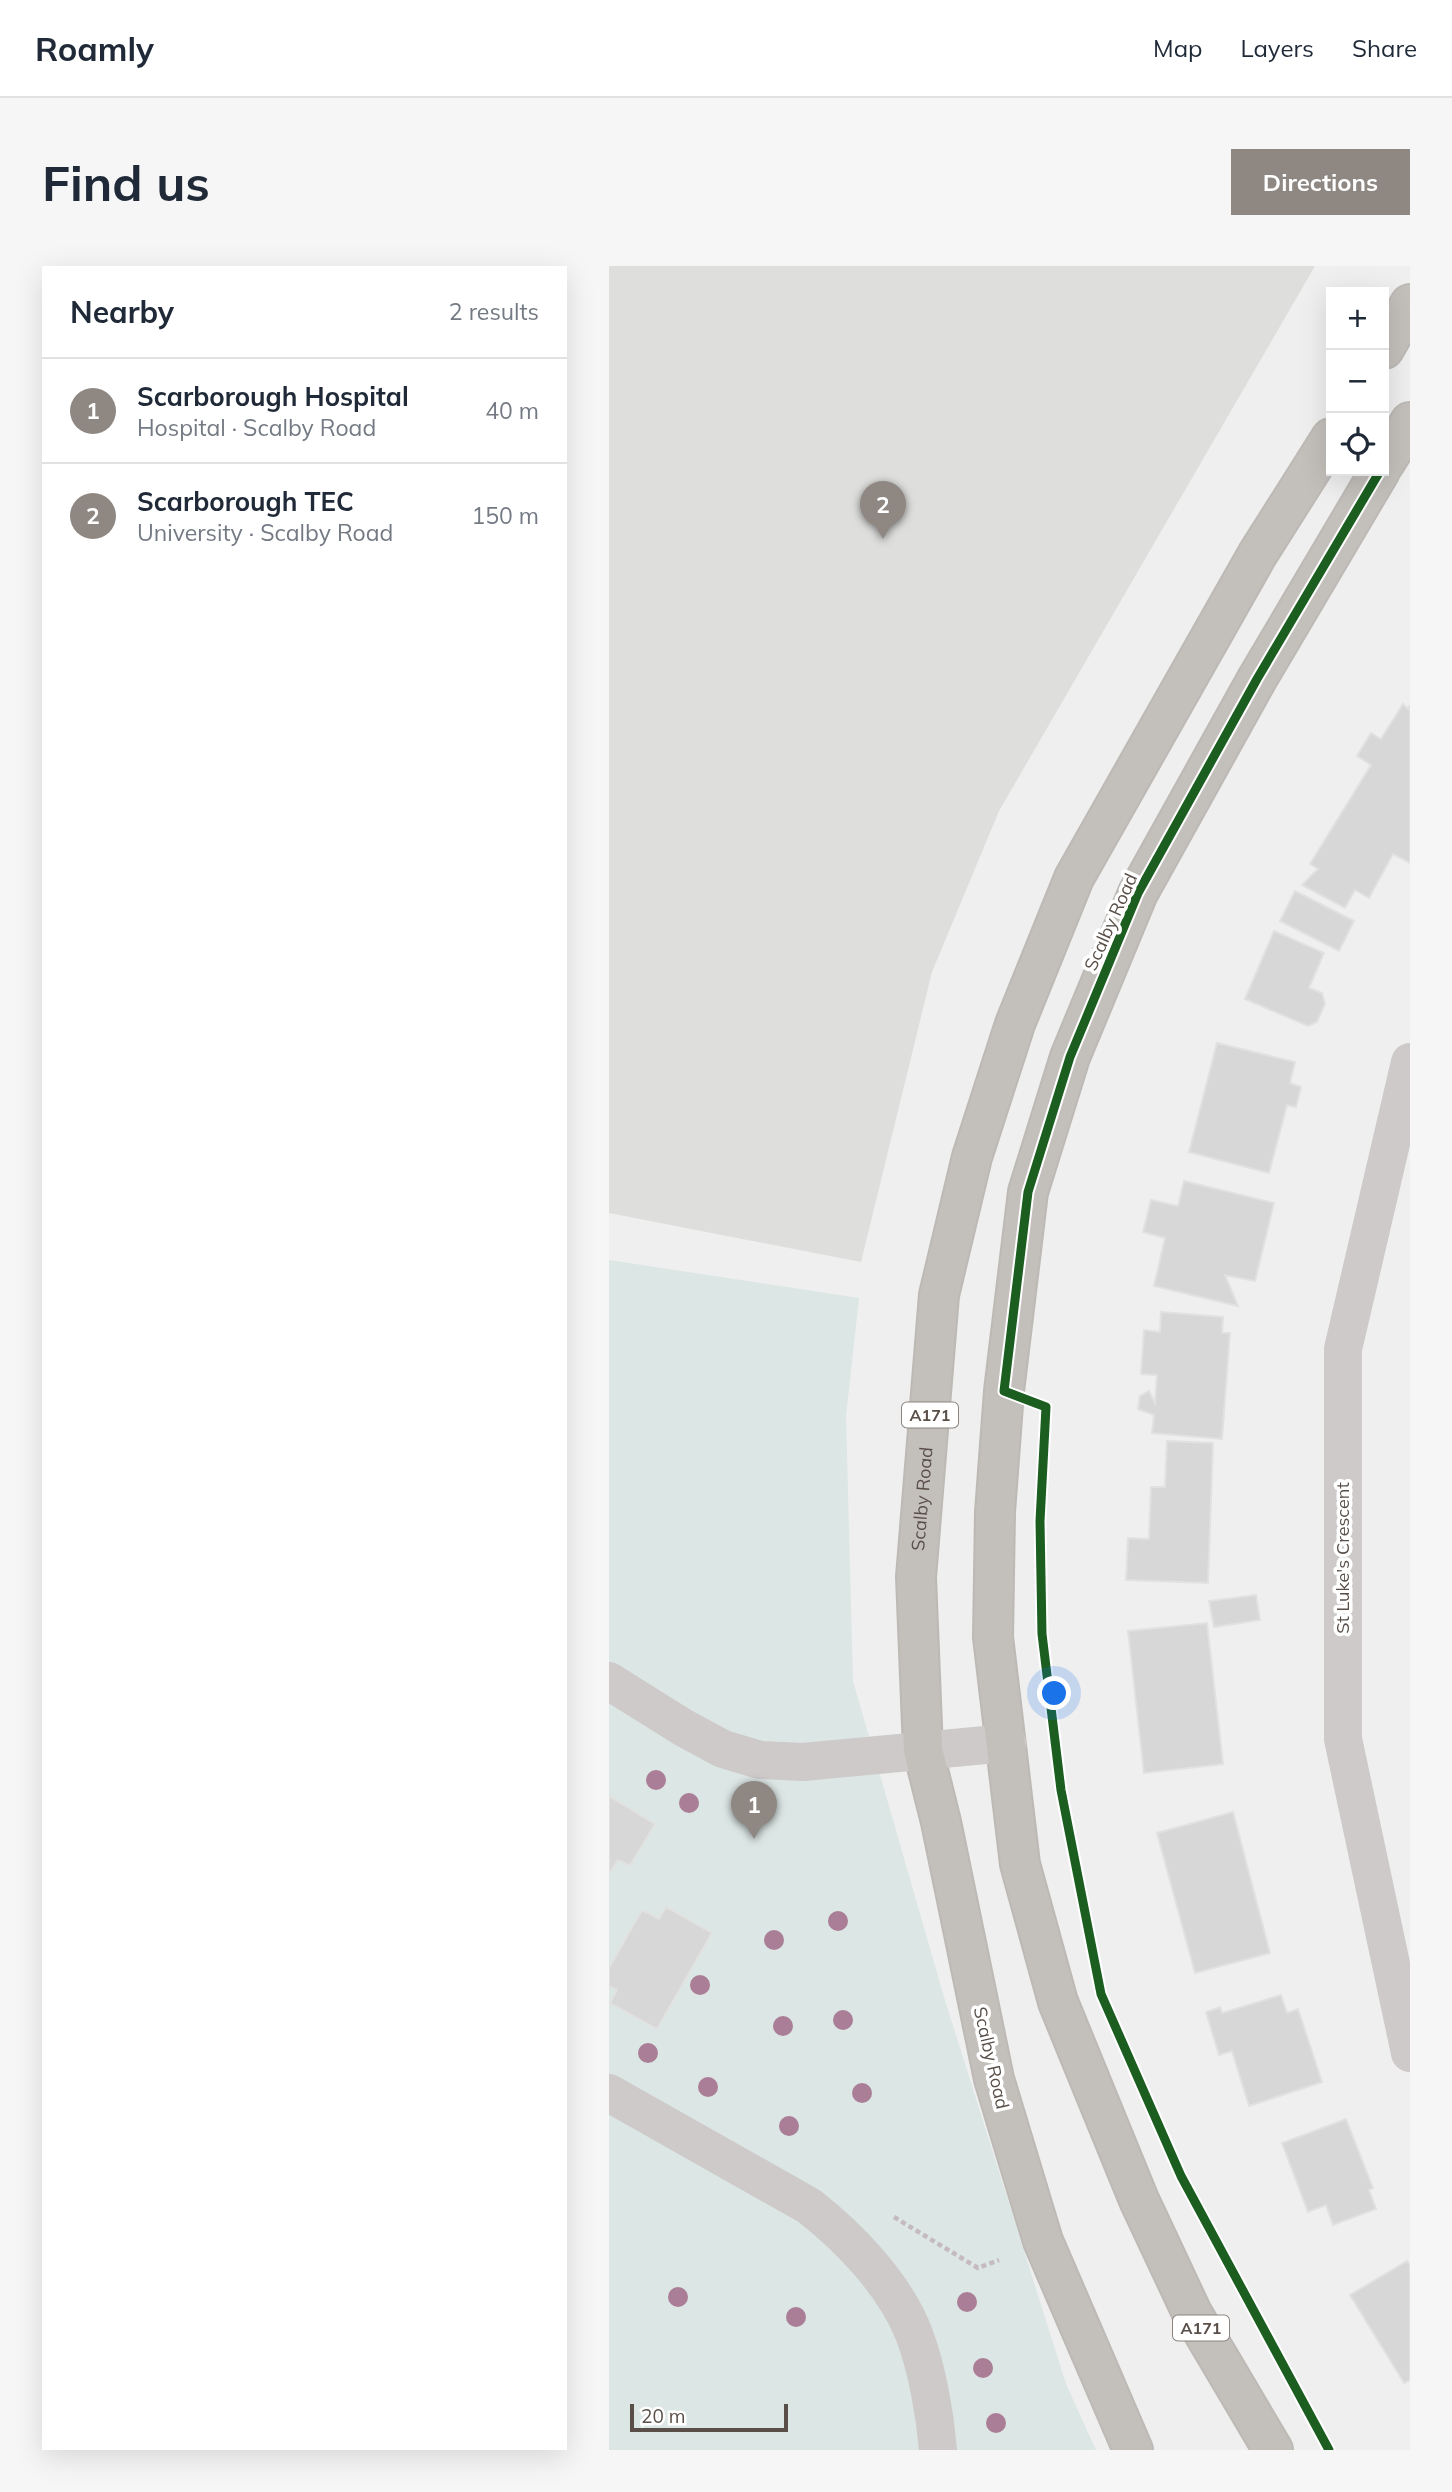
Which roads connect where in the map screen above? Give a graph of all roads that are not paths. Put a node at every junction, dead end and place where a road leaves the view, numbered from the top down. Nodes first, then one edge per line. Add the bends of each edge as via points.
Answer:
1 (1410, 304) edge
2 (1389, 340) edge
3 (1410, 422) edge
4 (1326, 446) edge
5 (1389, 456) edge
6 (1377, 476) edge
7 (1410, 1062) edge
8 (609, 1681) edge
9 (1007, 1743) junction
10 (923, 1750) junction
11 (1410, 2053) edge
12 (609, 2093) edge
13 (938, 2450) edge
14 (1133, 2450) edge
15 (1273, 2450) edge

1 - 2 highway
3 - 5 highway
4 - 10 highway, Scalby Road / A171 via 1229,602 1074,878 1015,1024 972,1157 939,1295 916,1577
6 - 9 highway, Scalby Road / A171 via 1257,678 1138,893 1070,1058 1028,1192 1004,1391 995,1513 993,1637
7 - 11 street, St Luke's Crescent via 1343,1349 1343,1739
8 - 10 street via 723,1749 759,1760 803,1762
9 - 10 street
9 - 15 highway, Scalby Road / A171 via 1020,1864 1058,2002 1139,2200 1192,2313
10 - 14 highway, Scalby Road / A171 via 994,2079 1043,2241
12 - 13 street via 809,2206 858,2249 896,2301 913,2334

